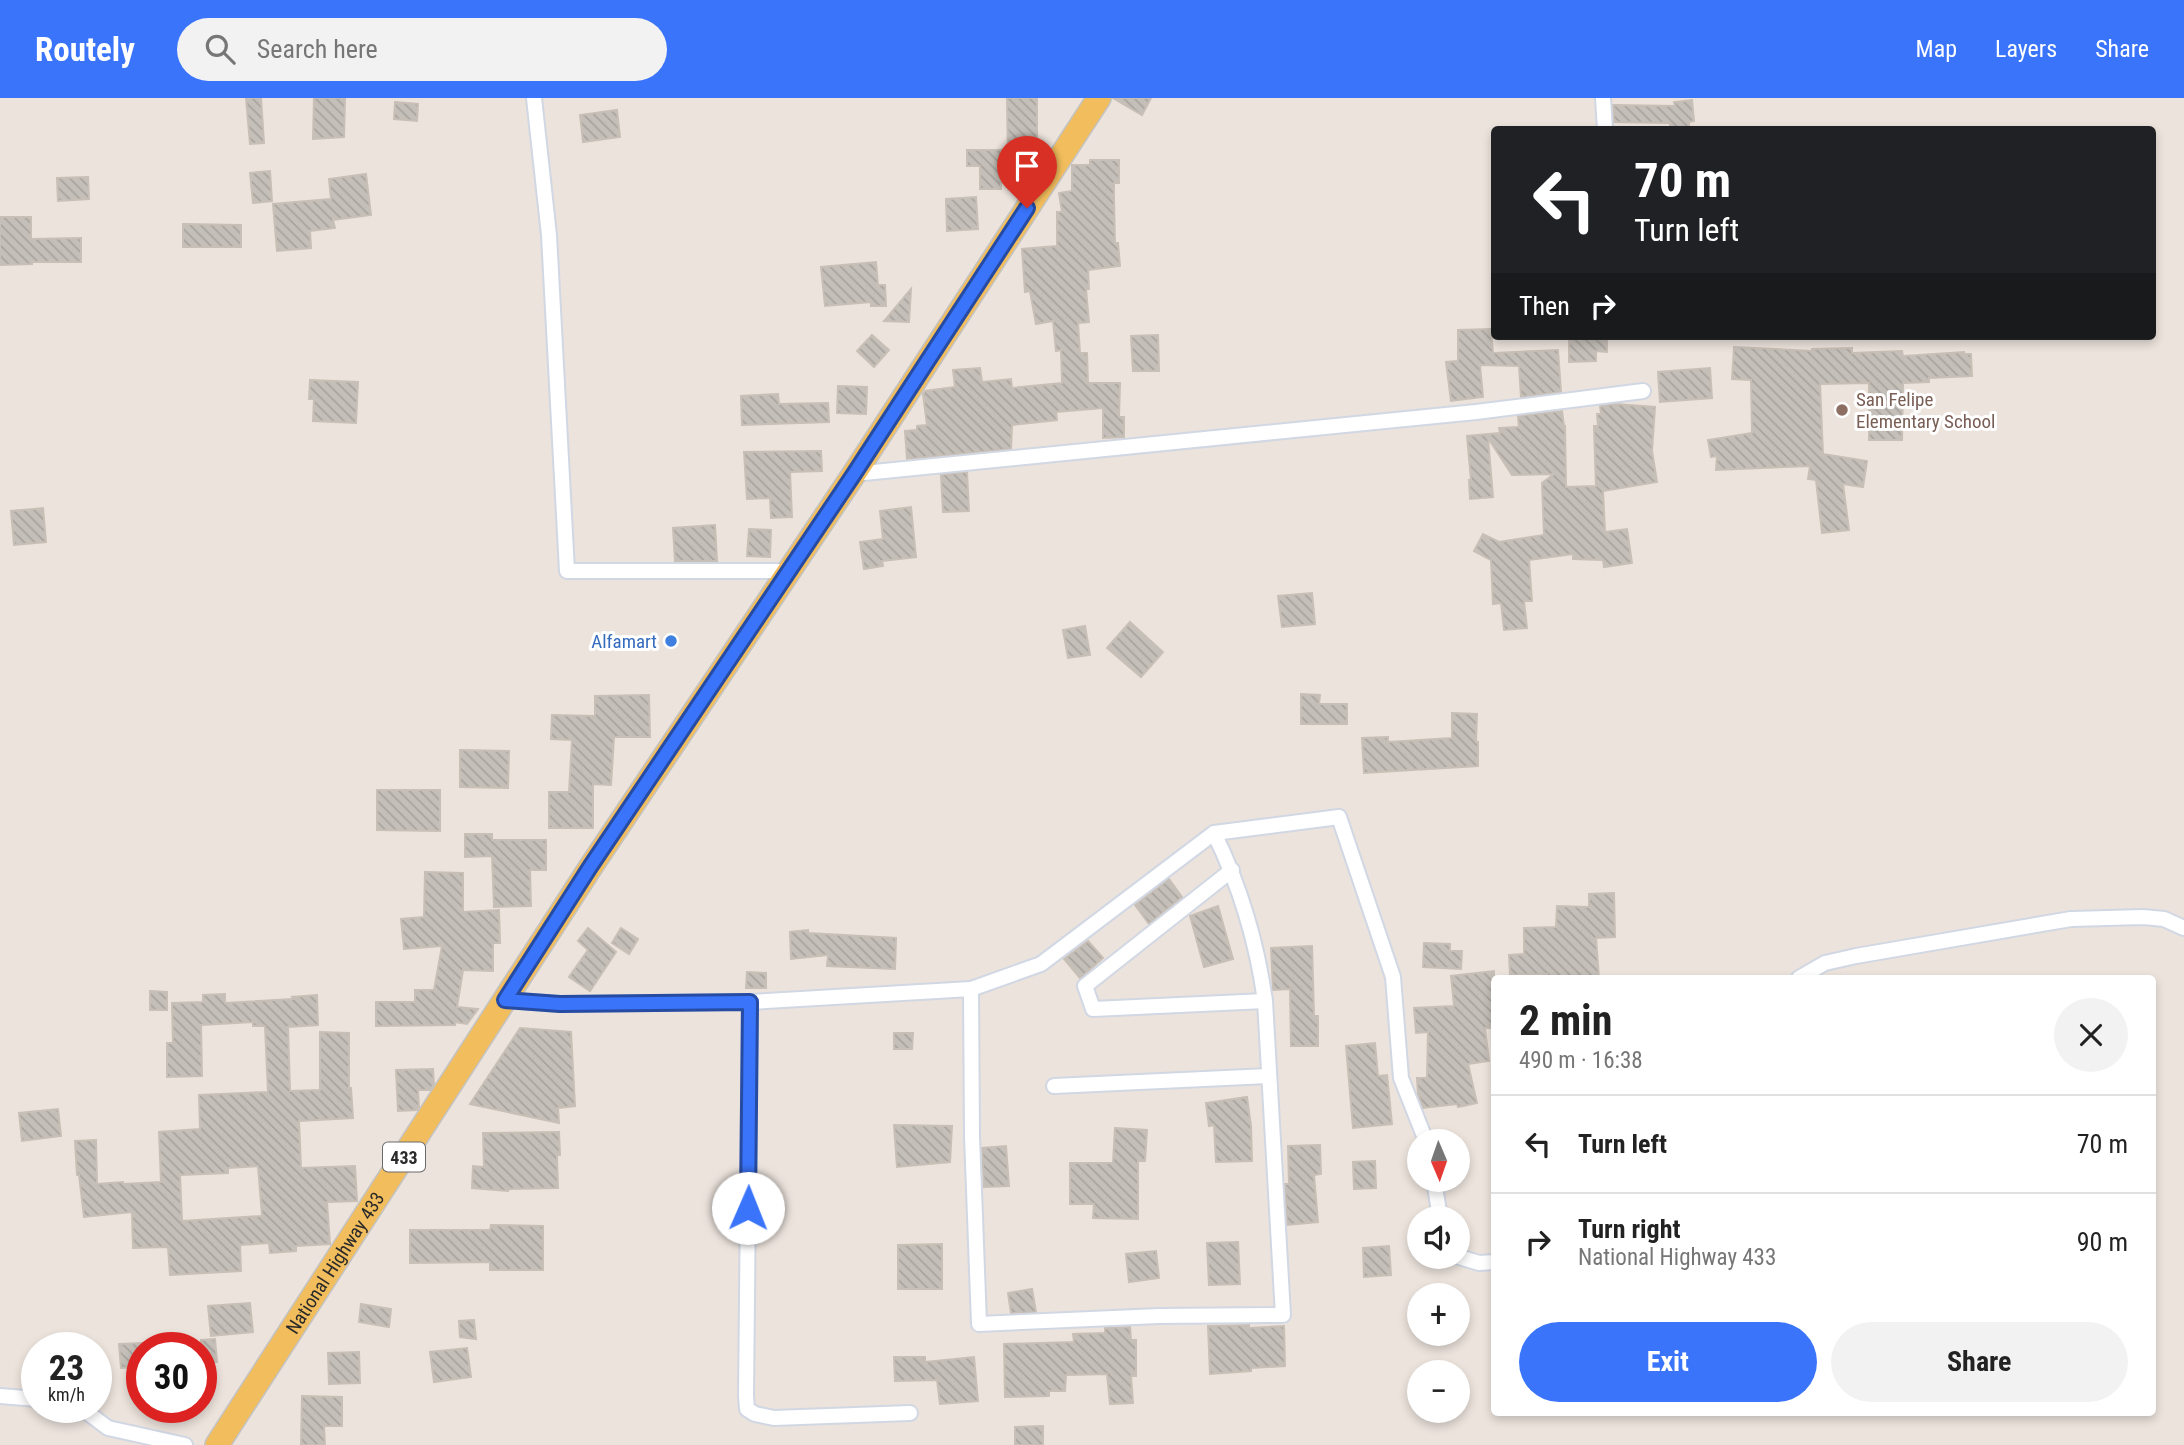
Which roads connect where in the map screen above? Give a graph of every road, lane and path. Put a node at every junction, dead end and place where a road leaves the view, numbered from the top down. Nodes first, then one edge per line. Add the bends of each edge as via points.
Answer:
1 (534, 98) edge
2 (1099, 98) edge
3 (1602, 98) edge
4 (1605, 126) edge
5 (1643, 391) dead end
6 (854, 474) junction
7 (788, 571) junction
8 (1214, 834) junction
9 (1232, 870) junction
10 (2184, 928) edge
11 (1805, 975) edge
12 (971, 989) junction
13 (505, 1000) junction
14 (1265, 1001) junction
15 (750, 1002) junction
16 (1268, 1076) junction
17 (1054, 1086) dead end
18 (1421, 1129) edge
19 (1470, 1260) edge
20 (1491, 1262) edge
21 (0, 1396) edge
22 (21, 1398) edge
23 (910, 1413) dead end
24 (101, 1423) edge
25 (185, 1445) edge
26 (217, 1445) edge

1 - 7 street via 549,235 567,571
2 - 6 main road, National Highway 433 / 433
3 - 4 street
5 - 6 street
6 - 7 main road, National Highway 433 / 433
7 - 13 main road, National Highway 433 / 433
8 - 9 street
8 - 12 street via 1041,964
8 - 18 street via 1339,817 1393,977 1401,1078
9 - 14 street via 1260,965
9 - 14 street via 1085,986 1093,1009
10 - 11 street via 2164,919 2143,917 2071,919 1856,956
12 - 15 street
12 - 16 street via 979,1324 1283,1315
13 - 15 street via 560,1004
13 - 26 main road, National Highway 433 / 433
14 - 16 street
15 - 23 street via 747,1409 774,1418
16 - 17 street
19 - 20 street
21 - 22 street
24 - 25 street

